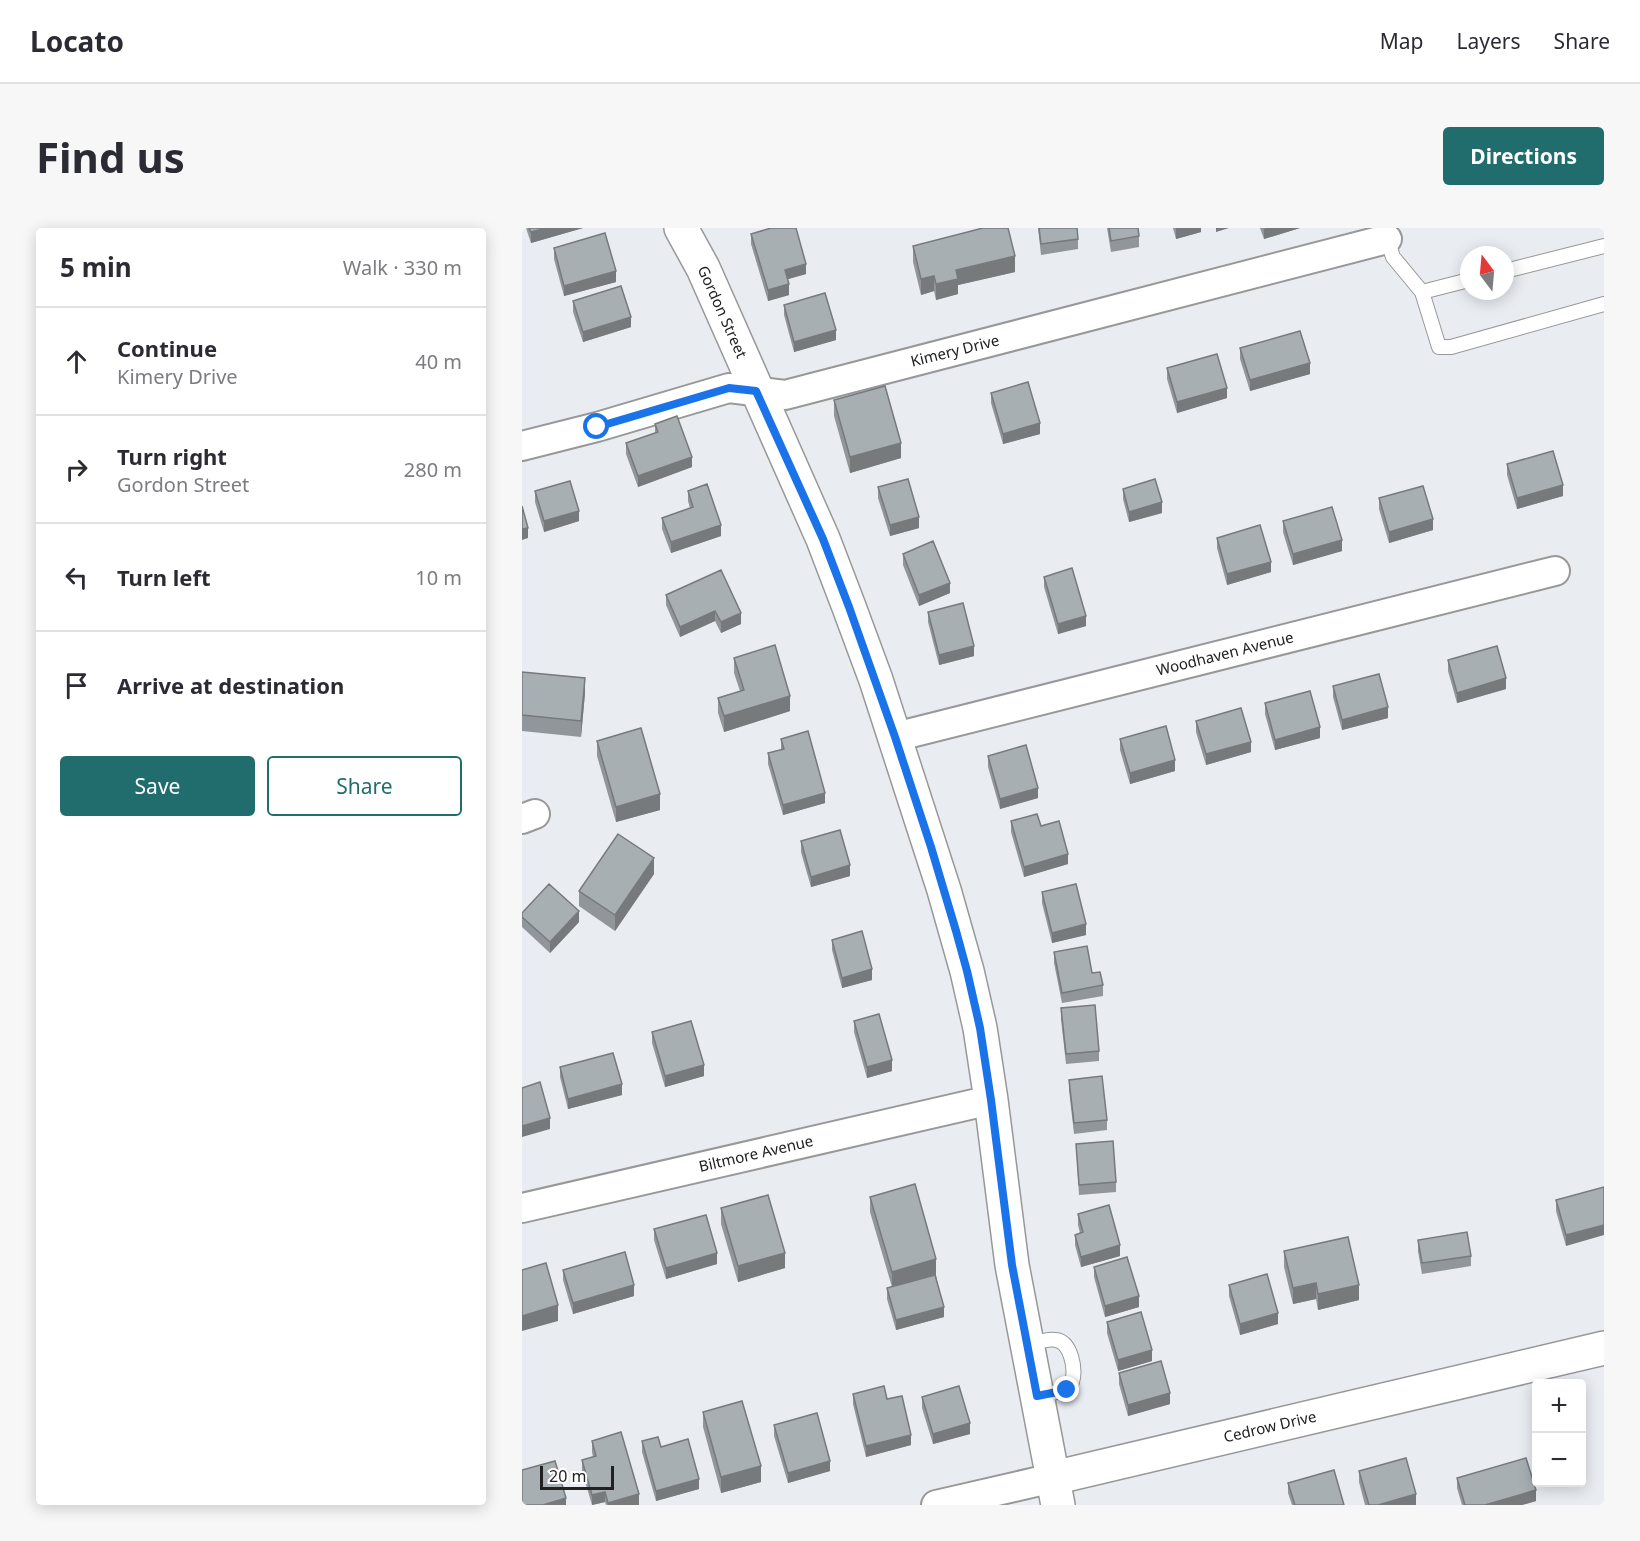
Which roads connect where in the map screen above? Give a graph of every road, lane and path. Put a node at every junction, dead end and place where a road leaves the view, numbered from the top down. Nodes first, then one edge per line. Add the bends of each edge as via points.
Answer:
1 (681, 228) edge
2 (1387, 239) joint
3 (1604, 246) edge
4 (1514, 269) edge
5 (1460, 282) edge
6 (1422, 292) junction
7 (1604, 304) edge
8 (756, 391) junction
9 (522, 446) edge
10 (1555, 571) dead end
11 (895, 737) junction
12 (991, 1100) junction
13 (522, 1208) edge
14 (1604, 1348) edge
15 (1056, 1492) edge
16 (936, 1505) edge

1 - 8 street, Gordon Street via 703,268
2 - 6 lane via 1393,257
2 - 8 street, Kimery Drive via 785,395
3 - 4 lane
5 - 6 lane
6 - 7 lane via 1439,347 1451,347
8 - 9 street, Kimery Drive via 729,388
8 - 11 street, Gordon Street via 823,539
10 - 11 street, Woodhaven Avenue
11 - 12 street, Gordon Street via 967,971
12 - 13 street, Biltmore Avenue
12 - 15 street, Gordon Street via 1012,1265
14 - 15 street, Cedrow Drive
15 - 16 street, Cedrow Drive

